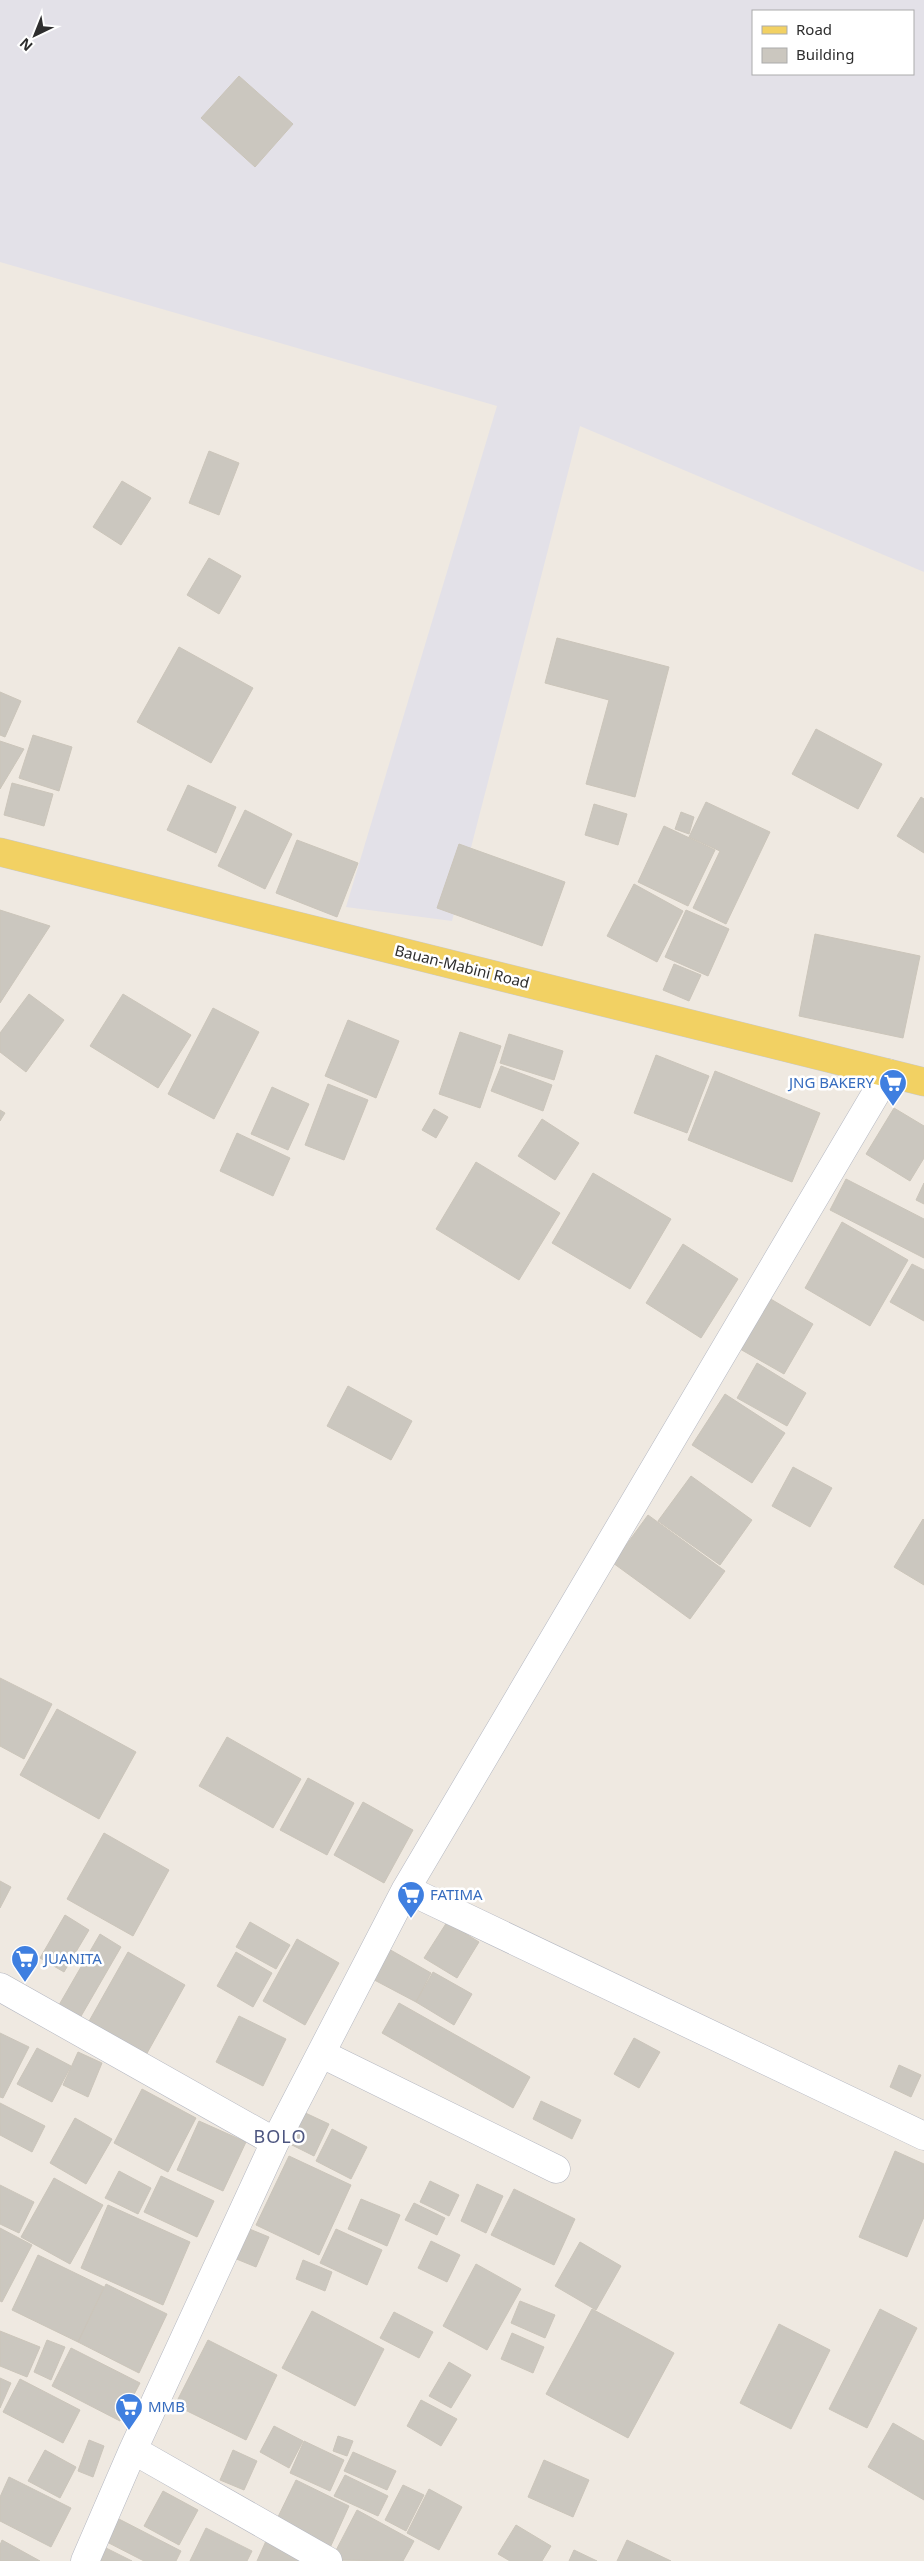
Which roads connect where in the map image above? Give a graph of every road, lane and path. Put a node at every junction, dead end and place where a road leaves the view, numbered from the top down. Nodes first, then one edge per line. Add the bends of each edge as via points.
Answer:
1 (0, 852) edge
2 (888, 1073) junction
3 (924, 1082) edge
4 (406, 1889) junction
5 (0, 1987) edge
6 (322, 2054) junction
7 (924, 2136) edge
8 (276, 2142) junction
9 (556, 2169) dead end
10 (133, 2450) junction
11 (85, 2561) edge
12 (328, 2561) edge

1 - 2 main road, Bauan-Mabini Road
2 - 3 main road, Bauan-Mabini Road
2 - 4 street
4 - 6 street
4 - 7 street
5 - 8 street
6 - 8 street
6 - 9 street
8 - 10 street
10 - 11 street
10 - 12 street

